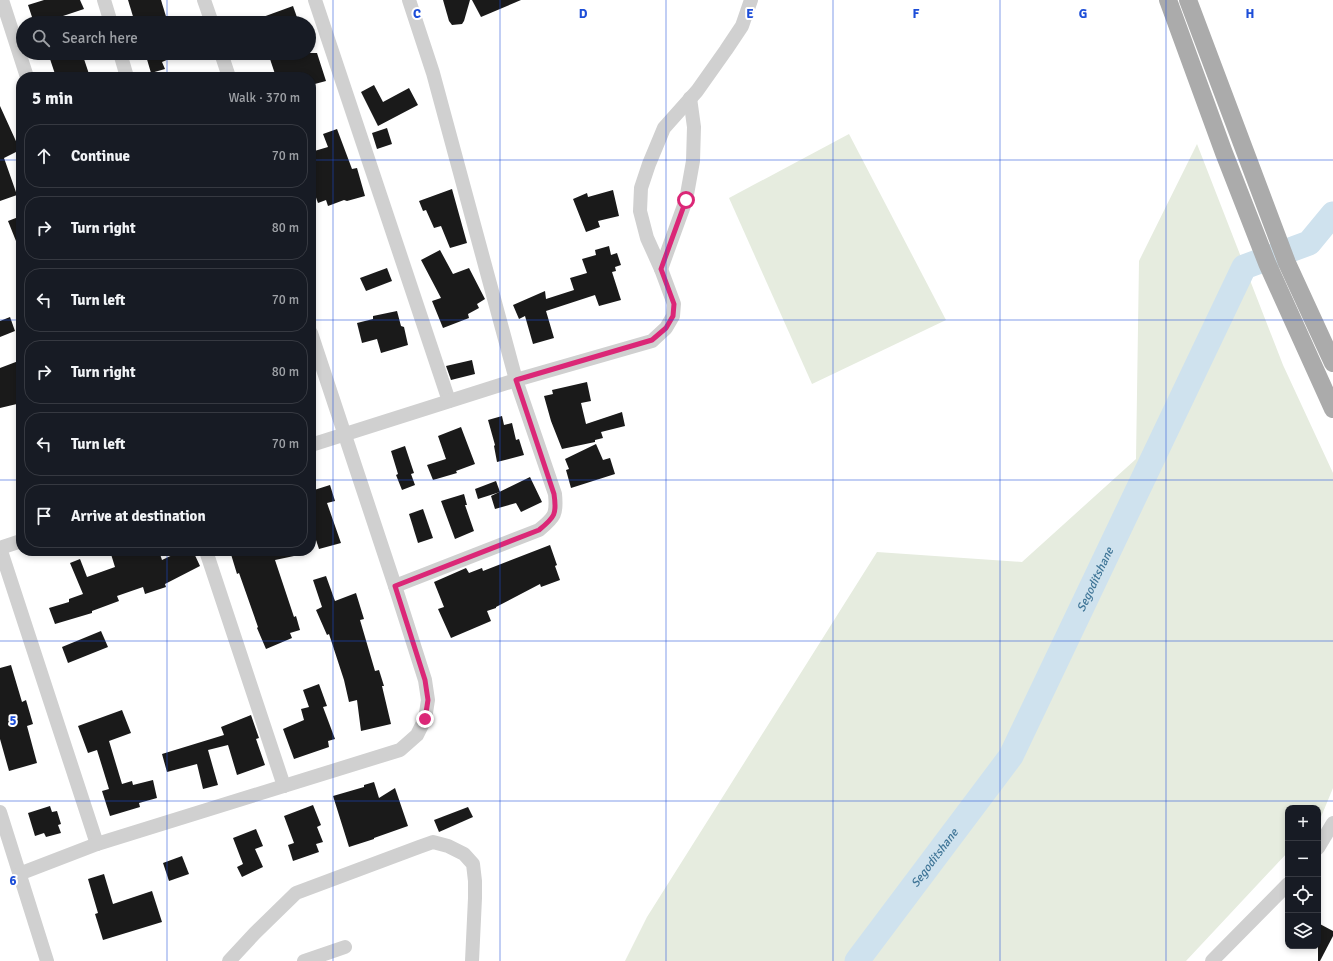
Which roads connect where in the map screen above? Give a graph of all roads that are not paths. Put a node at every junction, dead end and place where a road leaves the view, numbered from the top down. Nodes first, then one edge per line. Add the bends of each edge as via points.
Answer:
1 (2, 0) edge
2 (104, 0) edge
3 (204, 0) edge
4 (315, 0) edge
5 (409, 0) edge
6 (751, 0) edge
7 (1168, 0) edge
8 (1188, 0) edge
9 (109, 16) edge
10 (210, 16) edge
11 (16, 43) edge
12 (21, 60) edge
13 (122, 60) edge
14 (223, 60) edge
15 (25, 72) edge
16 (126, 72) edge
17 (227, 72) edge
18 (690, 98) junction
19 (661, 269) junction
20 (316, 348) edge
21 (1333, 363) edge
22 (516, 380) junction
23 (448, 401) junction
24 (1333, 409) edge
25 (344, 434) junction
26 (316, 443) edge
27 (16, 543) edge
28 (0, 548) edge
29 (208, 556) edge
30 (395, 586) junction
31 (284, 786) junction
32 (0, 812) edge
33 (1333, 823) edge
34 (1321, 843) edge
35 (97, 844) junction
36 (19, 874) junction
37 (1285, 887) edge
38 (345, 947) dead end
39 (48, 961) edge
40 (229, 961) edge
41 (304, 961) edge
42 (472, 961) edge
43 (1212, 961) edge

1 - 11 street
2 - 9 street
3 - 10 street
4 - 23 street
5 - 22 street via 433,74
6 - 18 street via 742,26
7 - 24 main road via 1267,263
8 - 21 main road via 1287,263
12 - 15 street
13 - 16 street
14 - 17 street
18 - 19 street via 694,126 693,161 686,200
18 - 19 street via 664,128 641,188 640,211 647,238
19 - 22 street via 674,304 673,316 666,328 652,340
20 - 25 street
22 - 23 street
22 - 30 street via 554,494 556,510 550,521 539,530
23 - 25 street
25 - 26 street
25 - 30 street
27 - 28 street
28 - 35 street
29 - 31 street
30 - 31 street via 425,680 428,700 425,719 417,735 400,750
31 - 35 street
32 - 36 street
33 - 34 street
35 - 36 street
36 - 39 street
37 - 43 street
38 - 41 street
40 - 42 street via 296,893 434,842 464,854 473,864 475,892

